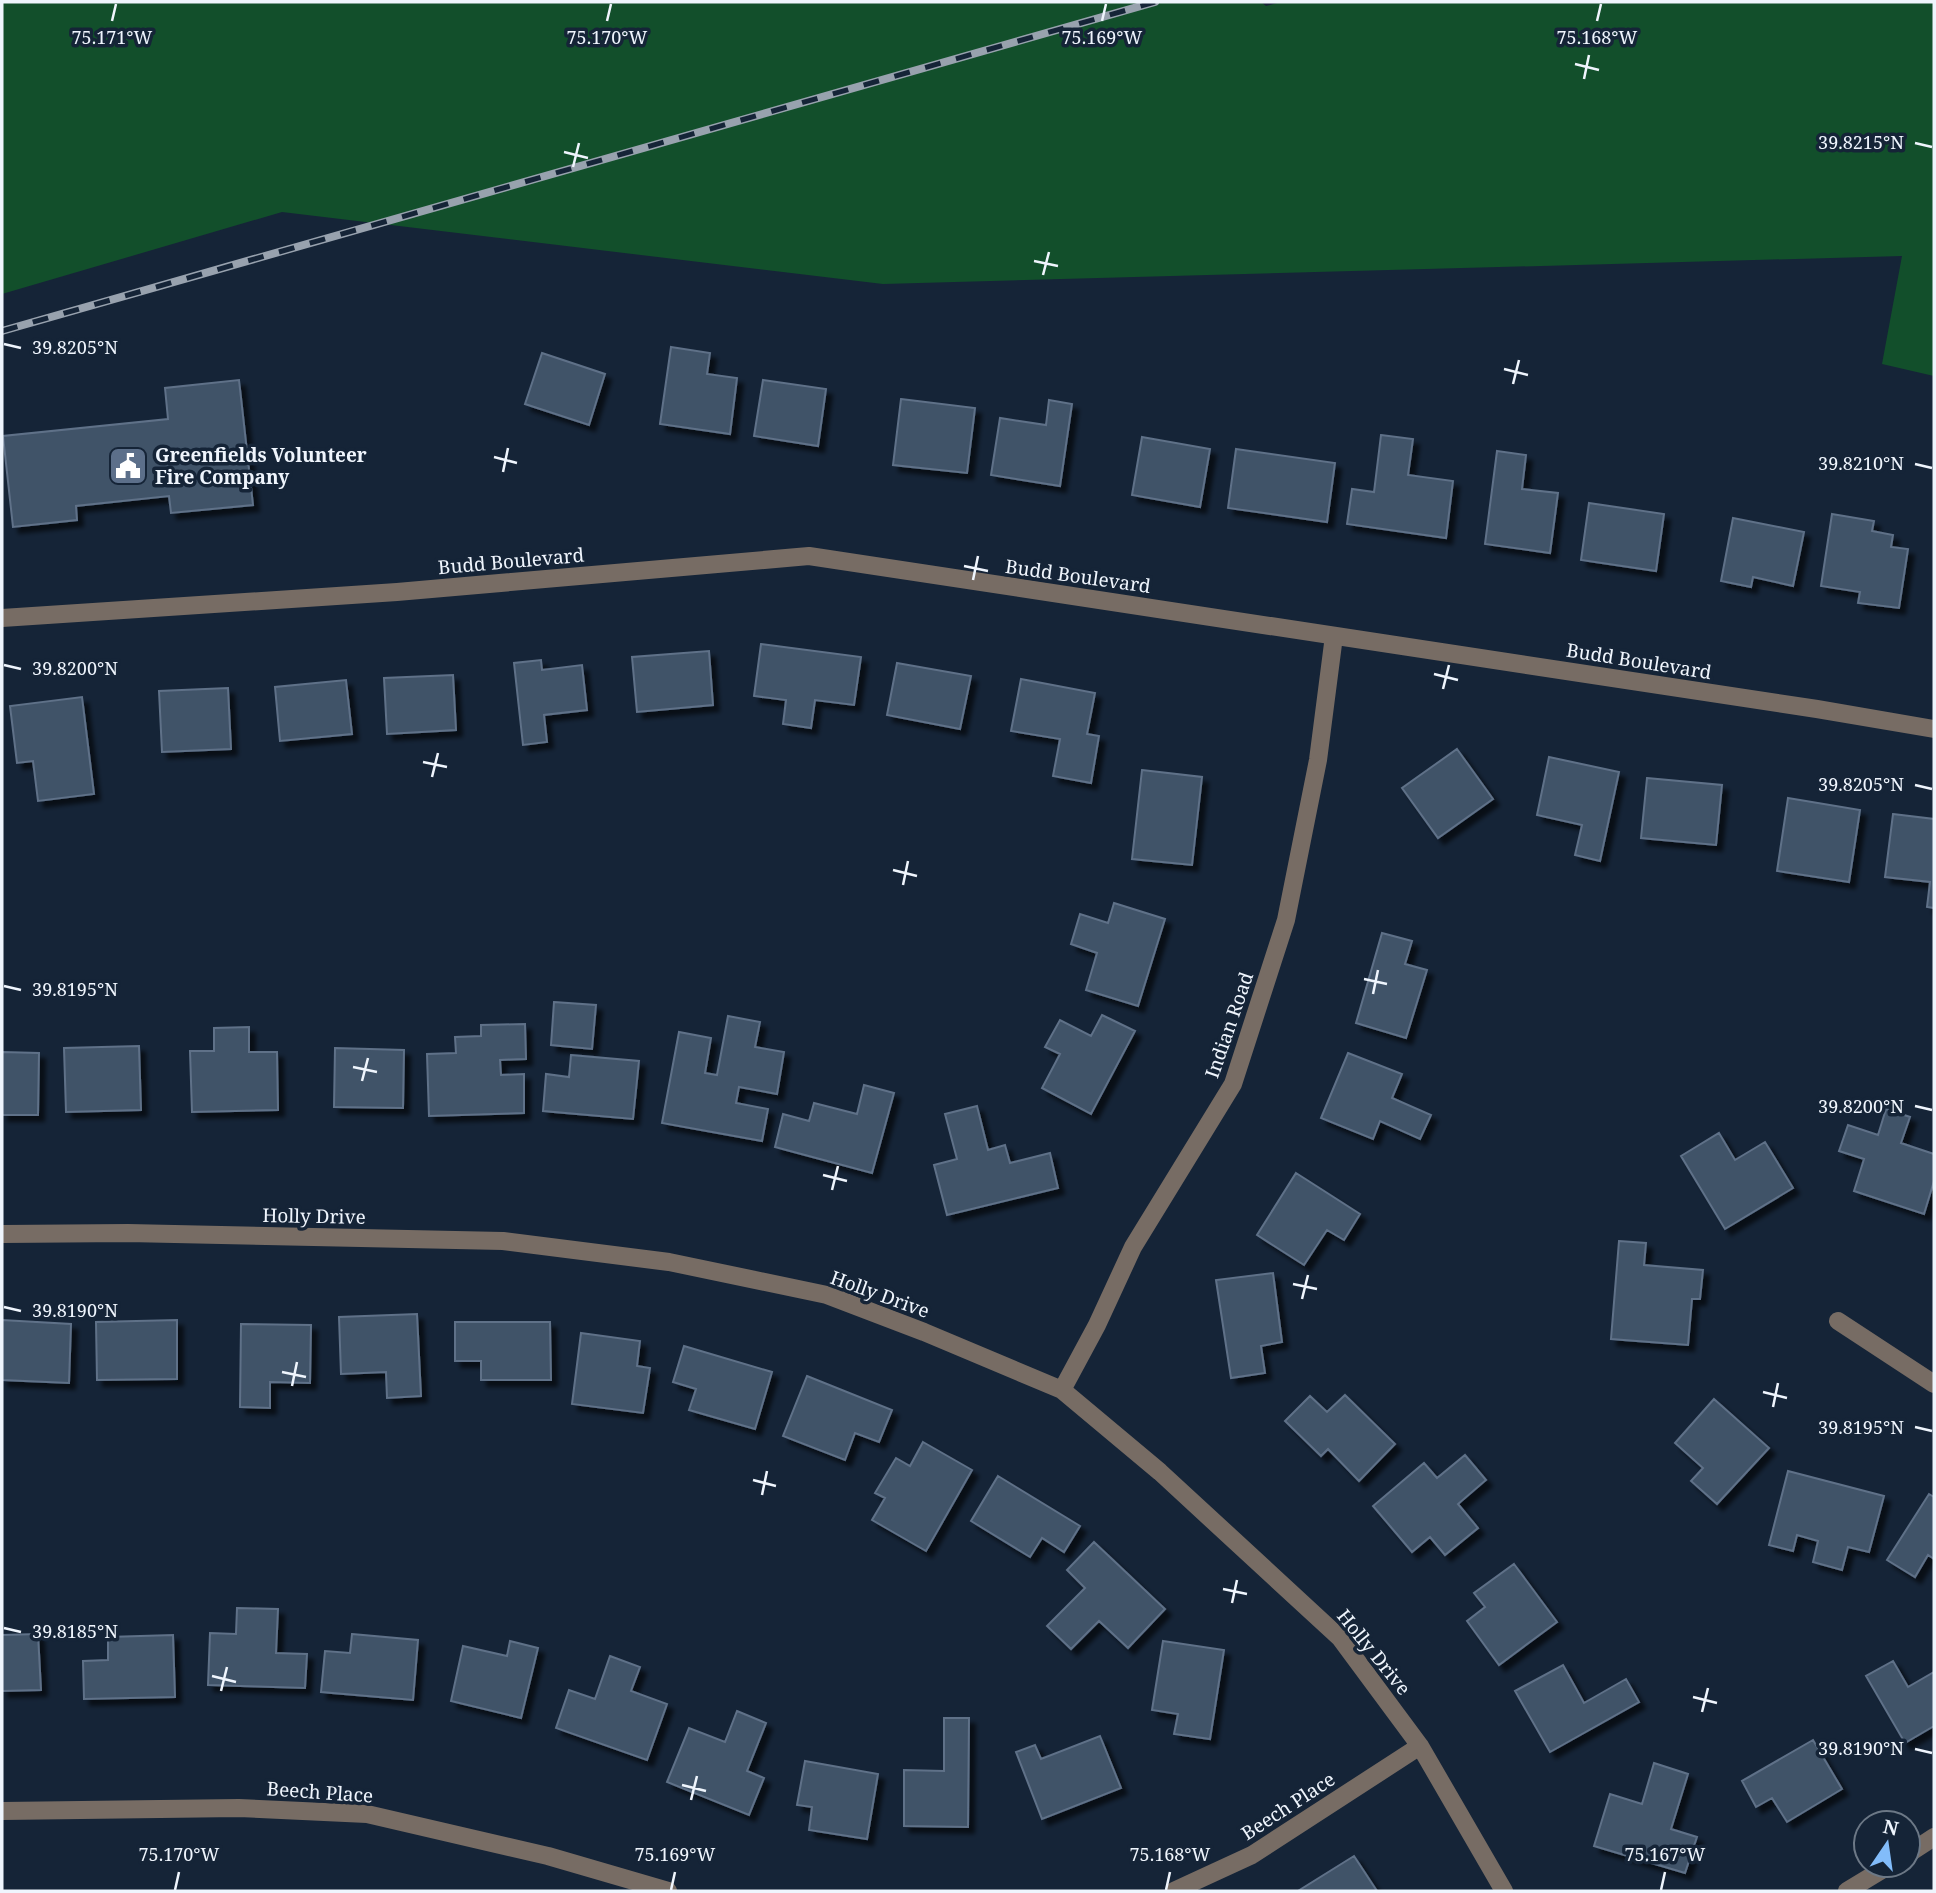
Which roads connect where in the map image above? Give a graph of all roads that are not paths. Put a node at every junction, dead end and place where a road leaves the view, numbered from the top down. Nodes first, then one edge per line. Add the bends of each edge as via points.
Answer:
1 (2, 618) edge
2 (1334, 636) junction
3 (1934, 729) edge
4 (2, 1234) edge
5 (1838, 1321) dead end
6 (1934, 1384) edge
7 (1062, 1390) junction
8 (1420, 1746) junction
9 (2, 1811) edge
10 (1867, 1879) edge
11 (668, 1891) edge
12 (1174, 1891) edge
13 (1504, 1891) edge
14 (1847, 1891) edge

1 - 2 street, Budd Boulevard via 397,592 809,556
2 - 3 street, Budd Boulevard
2 - 7 street, Indian Road via 1318,760 1286,920 1233,1084 1133,1247
4 - 7 street, Holly Drive via 503,1241 670,1262 827,1295
5 - 6 street
7 - 8 street, Holly Drive via 1160,1472 1340,1638
8 - 12 street, Beech Place via 1252,1855
8 - 13 street, Holly Drive
9 - 11 street, Beech Place via 239,1808 367,1814 548,1856
10 - 14 street

